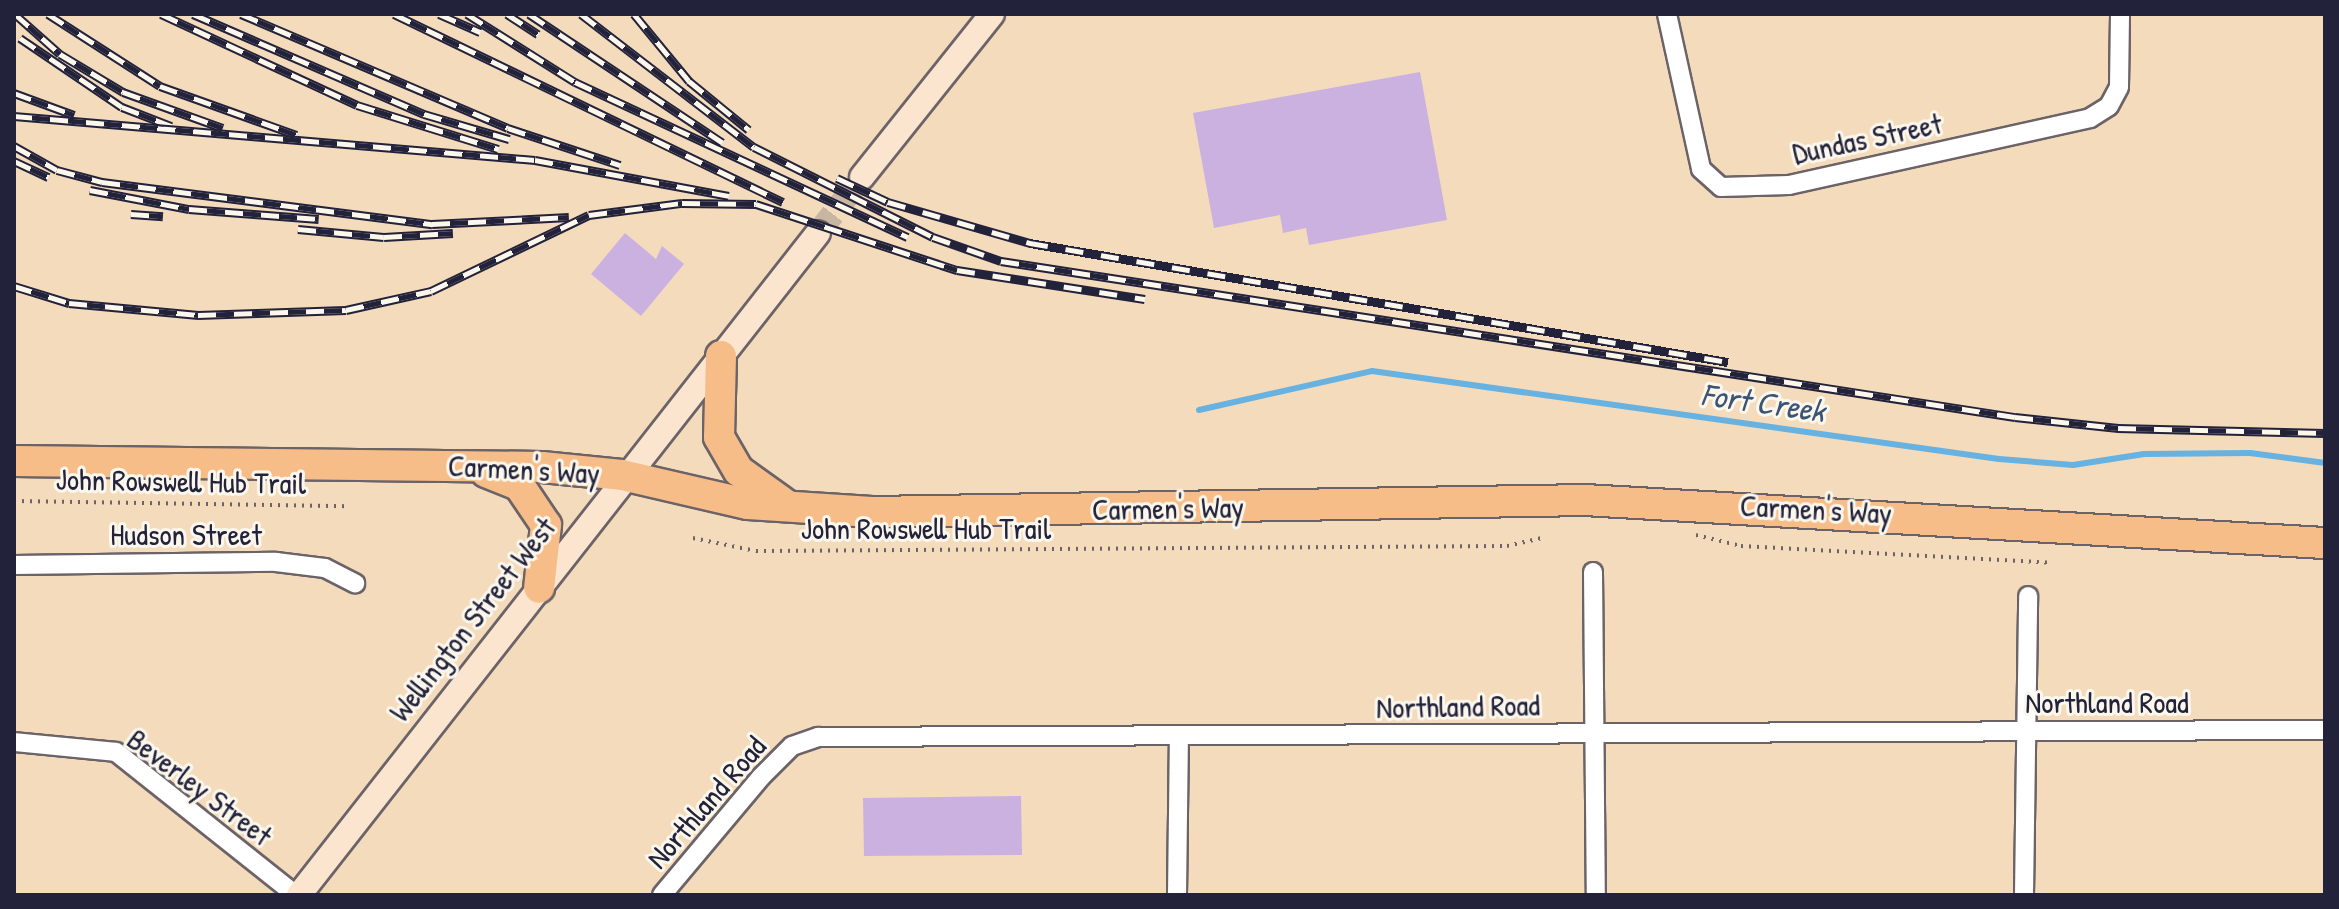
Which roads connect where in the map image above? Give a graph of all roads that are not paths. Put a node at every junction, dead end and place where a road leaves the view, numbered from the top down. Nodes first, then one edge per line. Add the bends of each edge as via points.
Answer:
1 (992, 14) edge
2 (1667, 14) edge
3 (2120, 14) edge
4 (862, 177) tunnel mouth
5 (818, 233) tunnel mouth
6 (721, 356) junction
7 (14, 461) edge
8 (461, 463) junction
9 (622, 475) junction
10 (790, 506) junction
11 (2325, 543) edge
12 (14, 565) edge
13 (1593, 572) dead end
14 (355, 583) dead end
15 (539, 588) junction
16 (2028, 596) dead end
17 (2029, 729) junction
18 (2325, 730) edge
19 (1595, 732) junction
20 (1179, 736) junction
21 (14, 742) edge
22 (297, 895) edge
23 (662, 895) edge
24 (1177, 895) edge
25 (1596, 895) edge
26 (2024, 895) edge

1 - 4 main road
2 - 3 street, Dundas Street via 1701,169 1721,187 1789,185 2090,118 2109,106 2119,87
5 - 6 main road, Wellington Street West
6 - 9 main road, Wellington Street West
6 - 10 highway via 719,437 739,471
7 - 8 highway, Carmen's Way
8 - 9 highway, Carmen's Way
8 - 15 highway via 530,497 546,525
9 - 10 highway, Carmen's Way
9 - 15 main road, Wellington Street West
10 - 11 highway, Carmen's Way via 872,512 1585,500 1806,507
12 - 14 street, Hudson Street via 276,562 325,568
13 - 19 street
15 - 22 main road, Wellington Street West
16 - 17 street
17 - 18 street, Northland Road
17 - 19 street, Northland Road
17 - 26 street
19 - 20 street, Northland Road
19 - 25 street
20 - 23 street, Northland Road via 818,737 792,746 761,777
20 - 24 street
21 - 22 street, Beverley Street via 116,752

